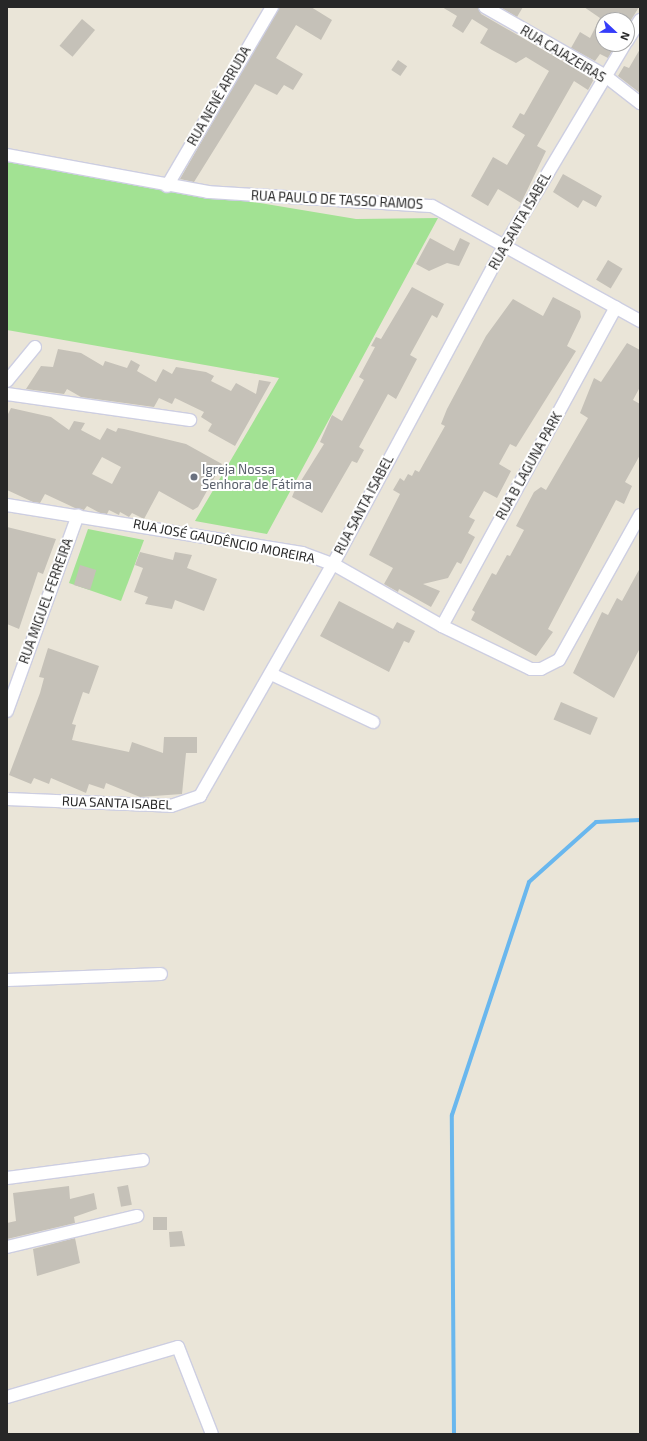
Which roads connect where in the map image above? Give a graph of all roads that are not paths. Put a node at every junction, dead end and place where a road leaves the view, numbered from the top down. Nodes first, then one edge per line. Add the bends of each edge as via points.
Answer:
1 (272, 7) edge
2 (485, 7) edge
3 (620, 52) edge
4 (604, 75) junction
5 (640, 103) edge
6 (7, 155) edge
7 (167, 186) junction
8 (505, 245) junction
9 (616, 307) junction
10 (640, 321) edge
11 (35, 347) dead end
12 (7, 382) edge
13 (7, 394) edge
14 (190, 420) dead end
15 (7, 504) edge
16 (78, 514) junction
17 (640, 515) edge
18 (333, 564) junction
19 (442, 626) junction
20 (271, 674) junction
21 (7, 711) edge
22 (373, 722) dead end
23 (7, 799) edge
24 (161, 974) dead end
25 (7, 980) edge
26 (143, 1160) dead end
27 (7, 1178) edge
28 (137, 1216) dead end
29 (7, 1247) edge
30 (7, 1397) edge
31 (212, 1434) edge

1 - 7 street, RUA NENÊ ARRUDA
2 - 4 street, RUA CAJAZEIRAS
3 - 4 street, RUA SANTA ISABEL
4 - 5 street, RUA CAJAZEIRAS
4 - 8 street, RUA SANTA ISABEL
6 - 7 street, RUA PAULO DE TASSO RAMOS
7 - 8 street, RUA PAULO DE TASSO RAMOS via 346,203 432,206
8 - 9 street, RUA PAULO DE TASSO RAMOS
8 - 18 street, RUA SANTA ISABEL
9 - 10 street, RUA PAULO DE TASSO RAMOS
9 - 19 street, RUA B LAGUNA PARK
11 - 12 street
13 - 14 street
15 - 16 street, RUA JOSÉ GAUDÊNCIO MOREIRA
16 - 18 street, RUA JOSÉ GAUDÊNCIO MOREIRA via 302,553
16 - 21 street, RUA MIGUEL FERREIRA
17 - 19 street, RUA JOSÉ GAUDÊNCIO MOREIRA via 559,660 551,667 531,669
18 - 19 street, RUA JOSÉ GAUDÊNCIO MOREIRA
18 - 20 street, RUA SANTA ISABEL
20 - 22 street
20 - 23 street, RUA SANTA ISABEL via 200,796 192,802 171,806
24 - 25 street
26 - 27 street
28 - 29 street
30 - 31 street via 178,1347

